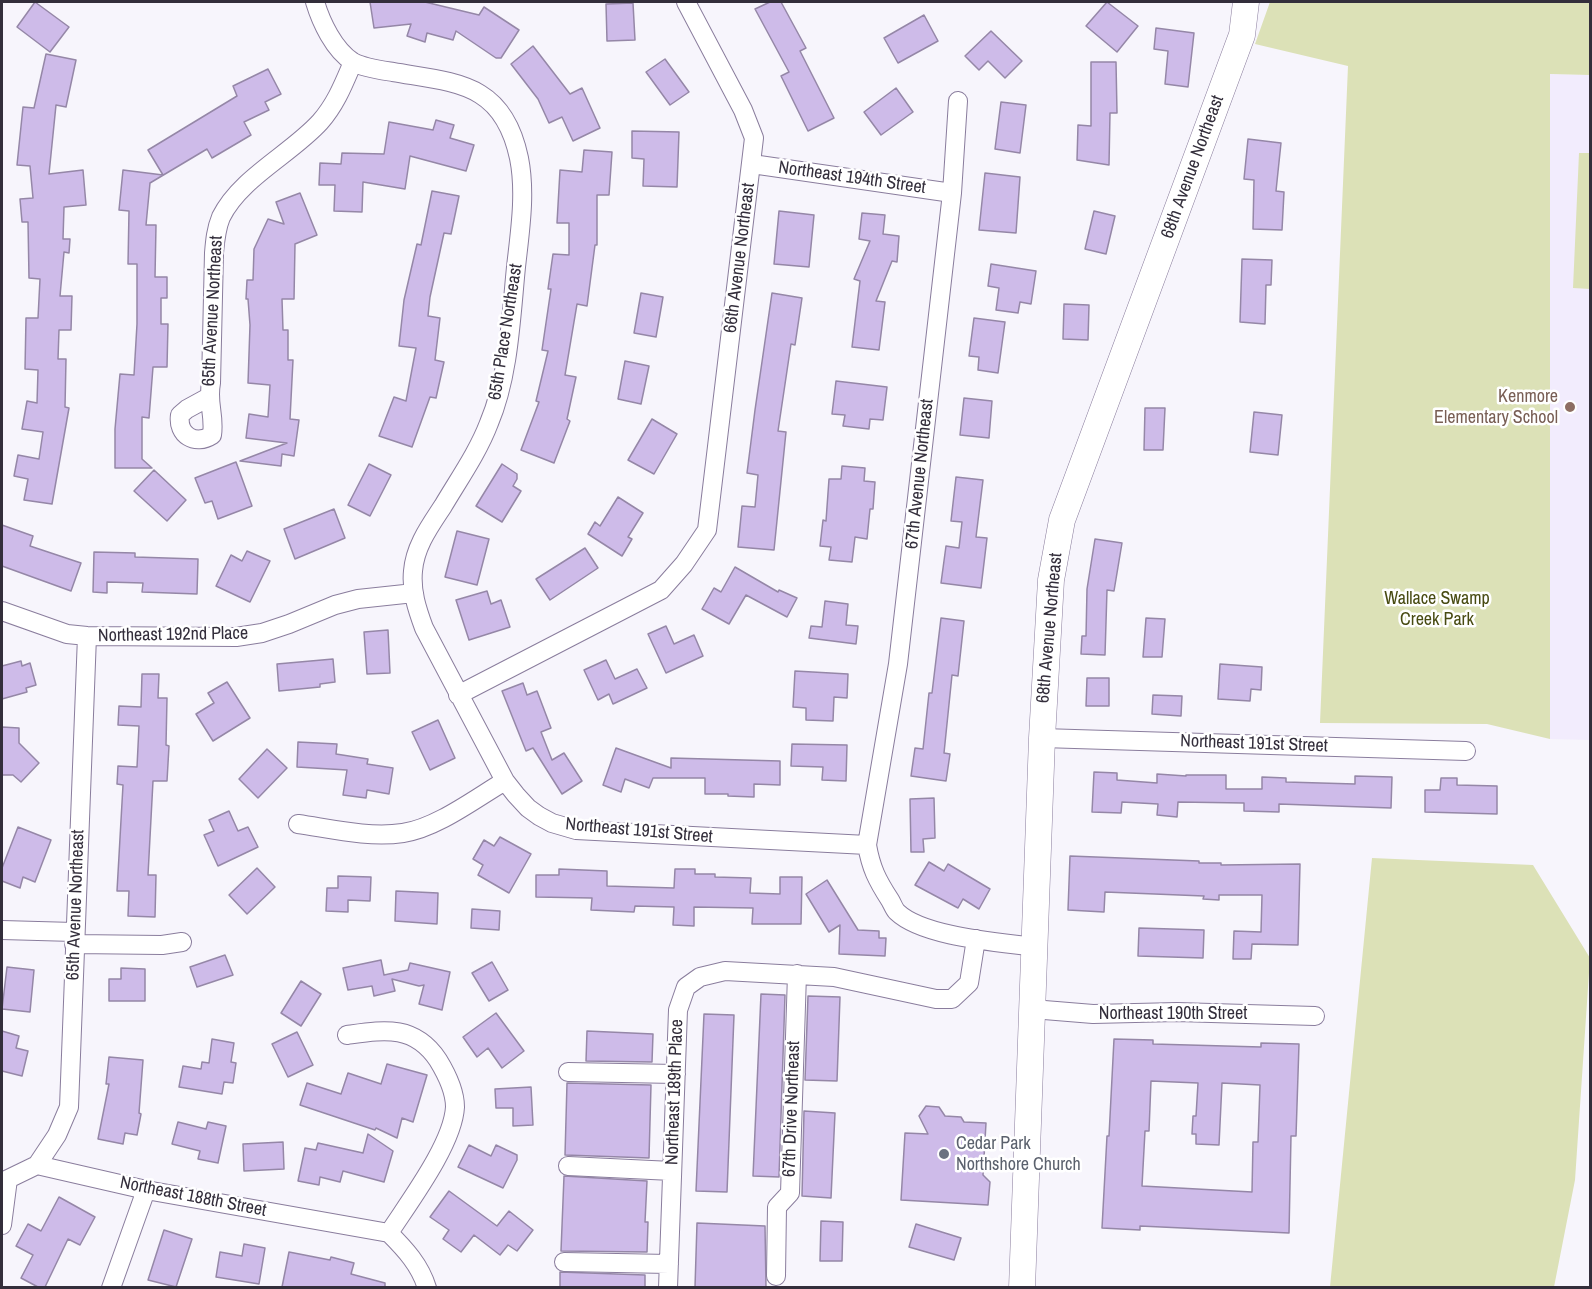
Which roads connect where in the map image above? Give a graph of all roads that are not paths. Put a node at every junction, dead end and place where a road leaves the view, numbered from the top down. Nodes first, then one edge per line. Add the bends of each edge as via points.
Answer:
1 (315, 2) edge
2 (686, 2) edge
3 (1246, 2) edge
4 (353, 62) junction
5 (958, 101) dead end
6 (752, 164) junction
7 (952, 193) junction
8 (208, 397) dead end
9 (414, 593) junction
10 (2, 611) edge
11 (87, 636) junction
12 (458, 694) junction
13 (1042, 738) junction
14 (1466, 751) dead end
15 (505, 781) junction
16 (298, 824) dead end
17 (867, 845) junction
18 (2, 930) edge
19 (74, 938) junction
20 (976, 939) junction
21 (182, 942) dead end
22 (1035, 947) junction
23 (797, 974) junction
24 (1032, 1009) junction
25 (1315, 1016) dead end
26 (346, 1035) dead end
27 (568, 1072) dead end
28 (676, 1074) junction
29 (37, 1165) junction
30 (568, 1166) dead end
31 (672, 1171) junction
32 (5, 1180) edge
33 (146, 1190) junction
34 (2, 1225) edge
35 (389, 1233) junction
36 (564, 1262) dead end
37 (669, 1264) junction
38 (776, 1275) dead end
39 (111, 1287) edge
40 (427, 1287) edge
41 (668, 1287) edge
42 (1022, 1287) edge

1 - 4 street via 327,31
2 - 6 street, 66th Avenue Northeast via 754,138
3 - 13 street, 68th Avenue Northeast via 1242,35 1062,520 1051,580
4 - 8 street, 65th Avenue Northeast via 335,103 319,123 240,191 221,218 214,253 212,383
4 - 9 street, 65th Place Northeast via 377,70 440,78 475,90 496,107 509,128 521,175 512,315 497,401 481,441 421,542 413,571
5 - 7 street, 67th Avenue Northeast
6 - 7 street, Northeast 194th Street
6 - 12 street, 66th Avenue Northeast via 707,530 661,590
7 - 17 street, 67th Avenue Northeast via 898,664
9 - 11 street, Northeast 192nd Place via 335,604 289,624 236,637
9 - 12 street, 65th Place Northeast via 424,628
10 - 11 street, Northeast 192nd Place via 67,634
11 - 19 street, 65th Avenue Northeast
12 - 15 street, 65th Place Northeast
13 - 14 street, Northeast 191st Street
13 - 22 street, 68th Avenue Northeast
15 - 16 street via 436,821 404,833 369,834
15 - 17 street, Northeast 191st Street via 539,816 576,830
17 - 20 street via 876,878 898,912 939,932
18 - 19 street
19 - 21 street via 162,945
19 - 29 street, 65th Avenue Northeast via 69,1107 57,1135
20 - 22 street
20 - 23 street, Northeast 189th Place via 969,983 952,999
22 - 24 street, 68th Avenue Northeast
23 - 28 street, Northeast 189th Place via 725,971 700,977 686,987 678,1010
23 - 38 street, 67th Drive Northeast via 790,1193 777,1207
24 - 25 street, Northeast 190th Street via 1093,1014
24 - 42 street, 68th Avenue Northeast
26 - 35 street via 385,1029 412,1036 432,1051 449,1077 455,1106 448,1136
27 - 28 street
28 - 31 street, Northeast 189th Place
29 - 32 street
29 - 33 street, Northeast 188th Street
30 - 31 street
31 - 37 street, Northeast 189th Place
32 - 34 street
33 - 35 street, Northeast 188th Street
33 - 39 street
35 - 40 street via 407,1252
36 - 37 street
37 - 41 street, Northeast 189th Place

